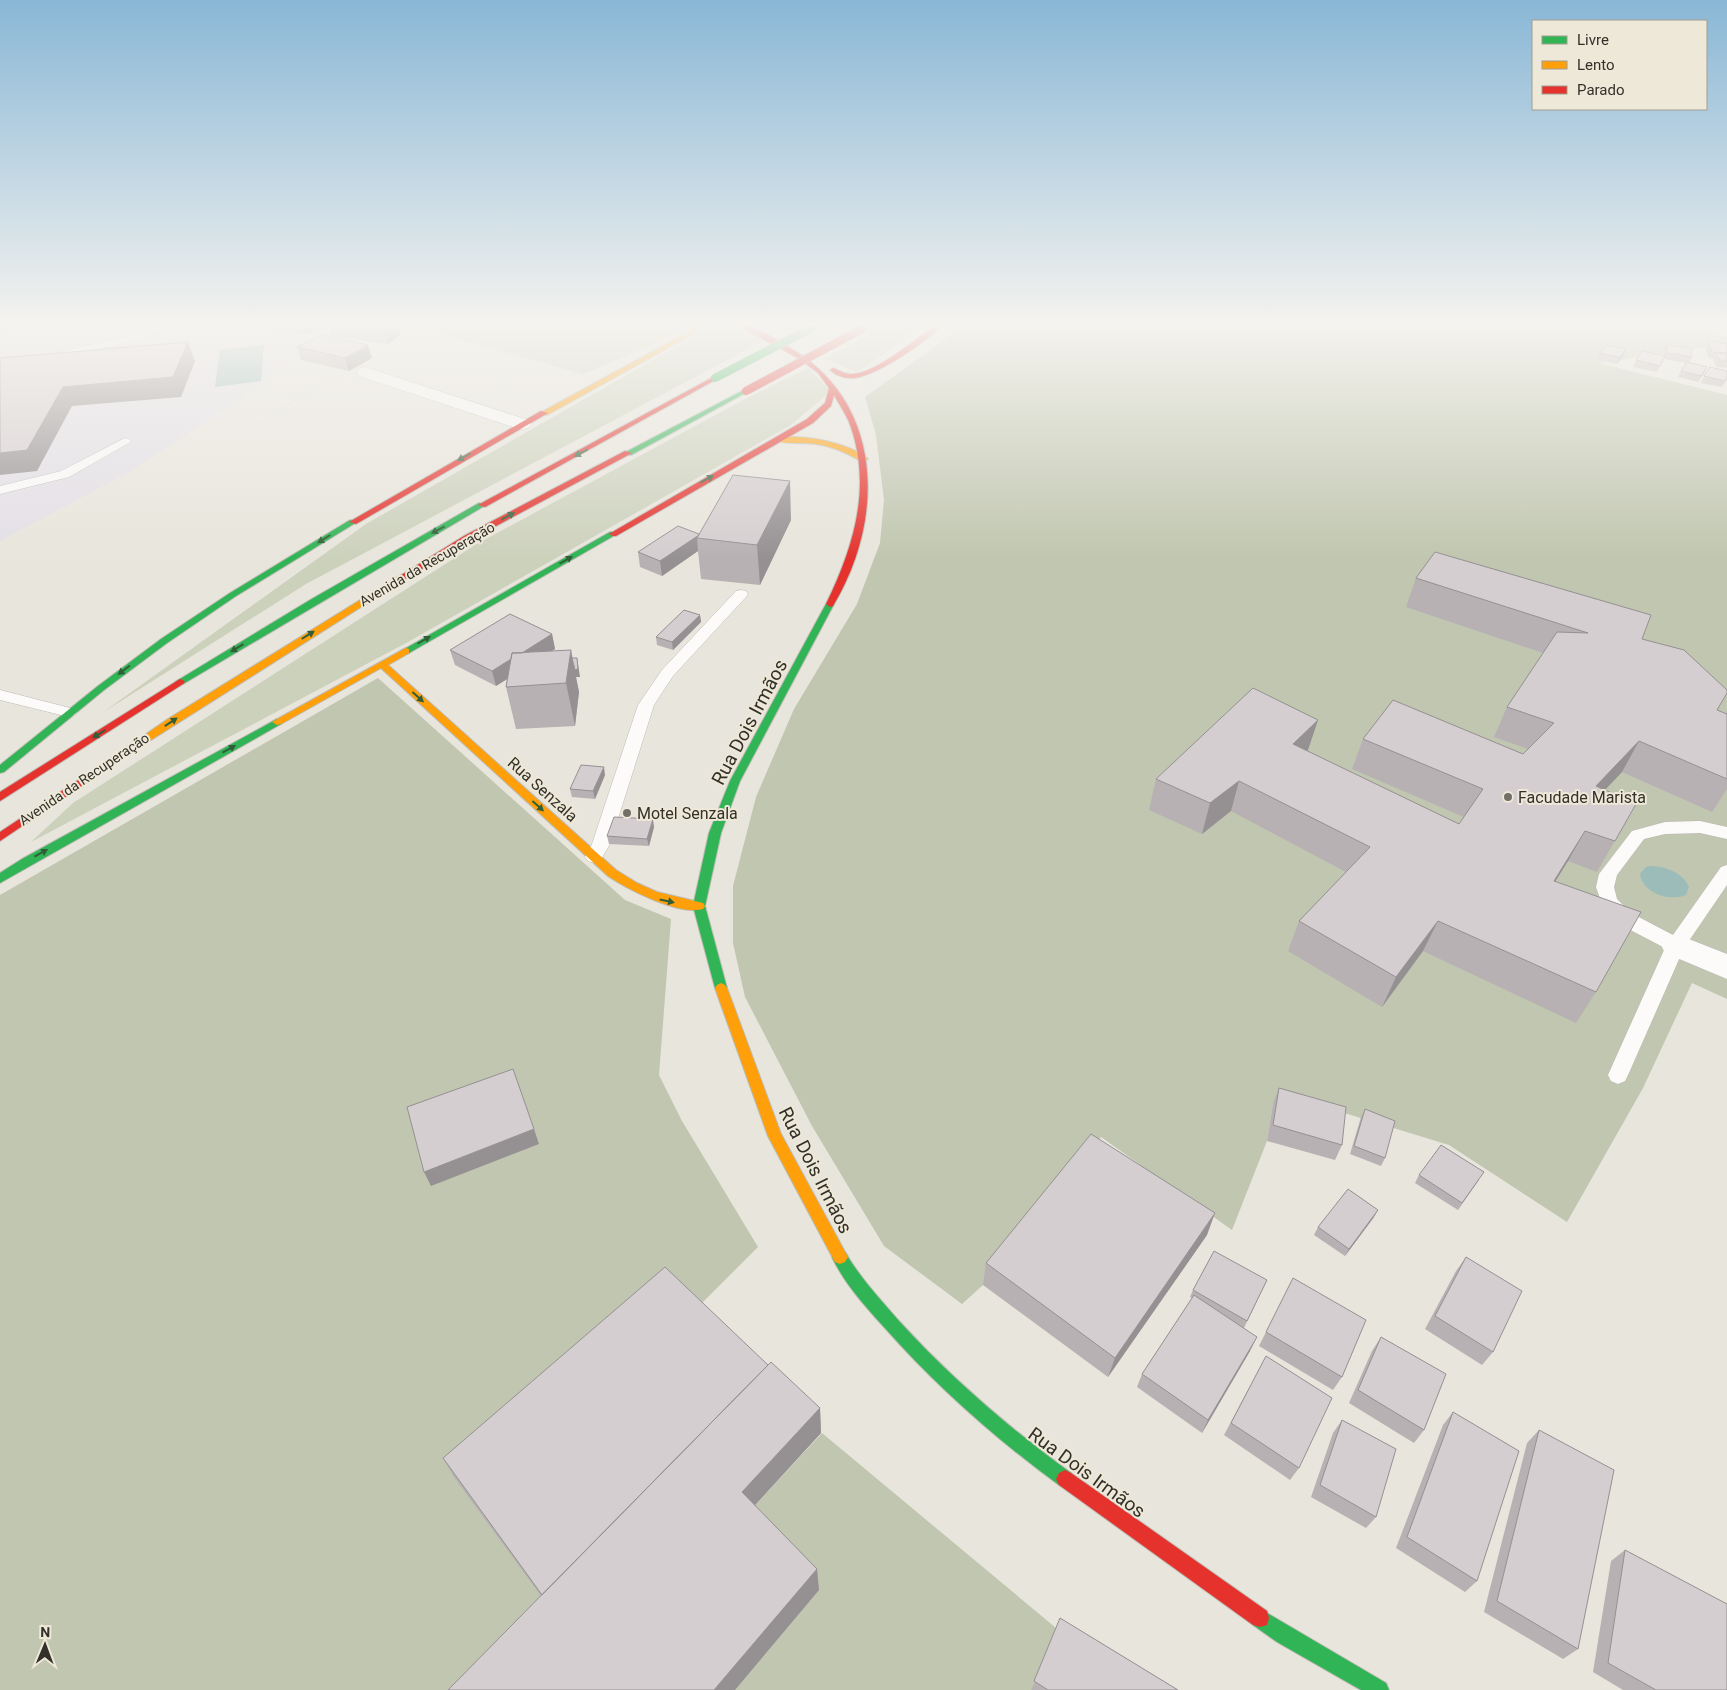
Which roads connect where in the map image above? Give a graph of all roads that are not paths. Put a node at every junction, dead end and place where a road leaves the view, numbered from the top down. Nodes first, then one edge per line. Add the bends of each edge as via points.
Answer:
1 (455, 402) edge
2 (561, 402) edge
3 (673, 402) edge
4 (725, 402) edge
5 (829, 402) edge
6 (842, 402) edge
7 (852, 402) edge
8 (852, 419) junction
9 (522, 424) junction
10 (125, 440) dead end
11 (779, 440) junction
12 (864, 459) junction
13 (0, 490) edge
14 (741, 594) dead end
15 (382, 664) junction
16 (0, 695) edge
17 (69, 712) junction
18 (0, 770) edge
19 (0, 797) edge
20 (1727, 833) edge
21 (0, 837) edge
22 (594, 858) junction
23 (1727, 871) edge
24 (0, 879) edge
25 (699, 906) junction
26 (1676, 945) junction
27 (1727, 966) edge
28 (1618, 1075) dead end
29 (1379, 1690) edge

1 - 9 street
2 - 9 main road
3 -> 19 main road, Avenida da Recuperação, bridge via 421,539 205,667
21 -> 4 main road, Avenida da Recuperação, bridge via 180,716 467,538
5 - 11 main road via 824,411
6 - 8 main road, Rua Dois Irmãos
7 - 8 main road, Rua Dois Irmãos
8 - 12 main road, Rua Dois Irmãos
9 -> 17 main road via 254,582 163,641
10 - 13 lane via 65,474
11 - 12 main road via 831,442
15 -> 11 main road
12 - 25 main road, Rua Dois Irmãos via 863,516 855,549 838,590 735,781 715,833
14 - 22 lane via 667,673 646,705
15 -> 22 main road, Rua Senzala
24 -> 15 main road
16 - 17 lane
17 - 18 main road
20 - 26 lane via 1700,827 1665,828 1638,835 1608,874 1605,887 1609,902 1624,918
22 -> 25 main road, Rua Senzala via 636,890 665,902
23 - 26 lane
25 - 29 main road, Rua Dois Irmãos via 722,991 775,1136 850,1276 921,1358 1029,1454 1284,1635
26 - 27 street
26 - 28 lane

